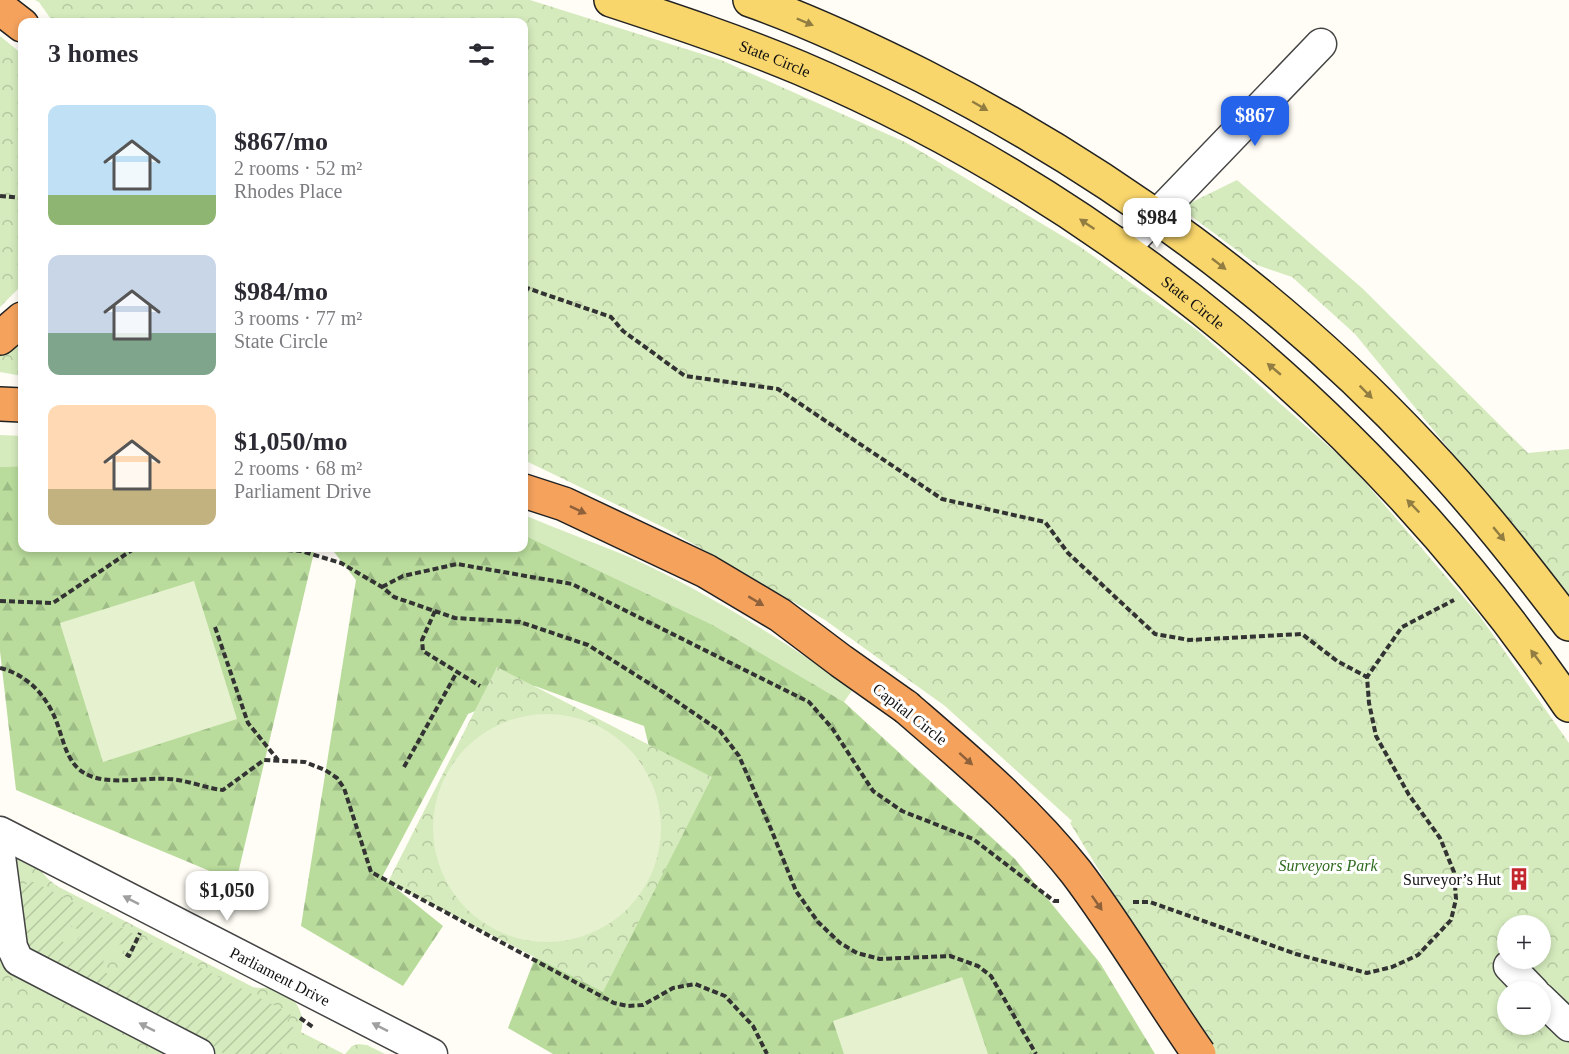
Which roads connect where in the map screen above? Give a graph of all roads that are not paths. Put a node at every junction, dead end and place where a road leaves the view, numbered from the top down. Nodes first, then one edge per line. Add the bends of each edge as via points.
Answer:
1 (611, 0) edge
2 (750, 0) edge
3 (0, 8) edge
4 (18, 23) edge
5 (1321, 44) dead end
6 (1156, 216) junction
7 (1124, 249) junction
8 (18, 322) edge
9 (0, 338) edge
10 (0, 404) edge
11 (18, 405) edge
12 (528, 492) edge
13 (1569, 624) edge
14 (1569, 705) edge
15 (0, 832) edge
16 (0, 856) edge
17 (1512, 969) edge
18 (1523, 981) edge
19 (1551, 1009) edge
20 (1569, 1026) edge
21 (199, 1054) edge
22 (432, 1054) edge
23 (1199, 1054) edge

7 -> 1 main road, State Circle via 1001,170 902,116 801,69
2 -> 6 main road via 874,52 976,103
3 - 4 highway
5 - 6 street
6 - 7 street
6 -> 13 main road via 1258,294 1352,377 1424,449 1500,535
14 -> 7 main road, State Circle via 1497,605 1424,518 1348,438 1286,378
8 - 9 highway
10 - 11 highway
12 -> 23 highway, Capital Circle, bridge via 564,504 706,571 780,615 906,707 1023,813 1076,872
22 -> 15 street, Parliament Drive
21 -> 16 street via 18,960 12,948
17 - 18 street
19 - 20 street

